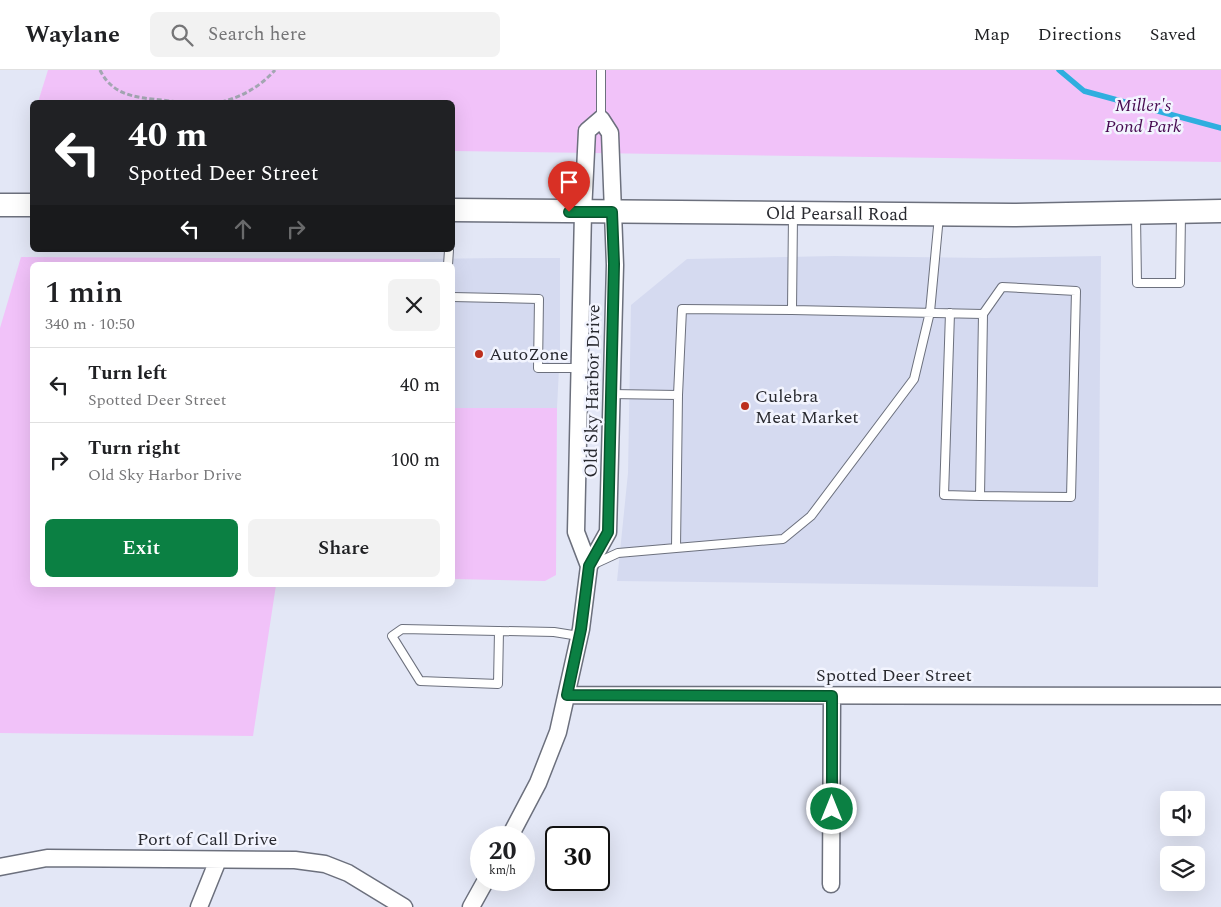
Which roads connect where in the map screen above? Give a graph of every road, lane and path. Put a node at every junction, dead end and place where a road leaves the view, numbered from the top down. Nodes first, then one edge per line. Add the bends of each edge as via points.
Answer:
1 (100, 70) edge
2 (275, 70) edge
3 (601, 70) edge
4 (165, 100) edge
5 (227, 100) edge
6 (601, 119) junction
7 (0, 204) edge
8 (30, 205) edge
9 (455, 210) edge
10 (582, 212) junction
11 (612, 212) junction
12 (1181, 212) junction
13 (1221, 212) edge
14 (1136, 213) junction
15 (793, 214) junction
16 (940, 214) junction
17 (455, 297) edge
18 (792, 310) junction
19 (930, 312) junction
20 (950, 313) junction
21 (983, 314) junction
22 (579, 368) junction
23 (611, 394) junction
24 (678, 394) junction
25 (980, 496) junction
26 (676, 548) junction
27 (589, 566) junction
28 (498, 632) junction
29 (579, 636) junction
30 (567, 695) junction
31 (832, 696) junction
32 (1221, 696) edge
33 (515, 826) edge
34 (218, 860) junction
35 (0, 867) edge
36 (832, 884) dead end
37 (480, 891) edge
38 (199, 907) edge
39 (404, 907) edge
40 (472, 907) edge

1 - 4 path via 112,88 122,93
2 - 5 path via 247,92
3 - 6 lane
6 - 10 street, Old Sky Harbor Drive via 587,131
6 - 11 street, Old Sky Harbor Drive via 610,133
7 - 8 main road
9 - 10 main road, Old Pearsall Road
10 - 11 main road, Old Pearsall Road
10 - 22 street, Old Sky Harbor Drive
11 - 15 main road, Old Pearsall Road
11 - 23 street, Old Sky Harbor Drive
12 - 13 main road, Old Pearsall Road
12 - 14 main road, Old Pearsall Road
12 - 14 lane via 1180,283 1137,283
14 - 16 main road, Old Pearsall Road
15 - 16 main road, Old Pearsall Road
15 - 18 lane
16 - 19 lane
17 - 22 lane via 539,299 538,368
18 - 19 lane
18 - 24 lane via 682,309
19 - 20 lane
19 - 26 lane via 914,380 811,516 784,538
20 - 21 lane
20 - 25 lane via 944,495
21 - 25 lane
21 - 25 lane via 1002,287 1076,291 1071,497
22 - 27 street, Old Sky Harbor Drive via 576,532
23 - 24 lane
23 - 27 street, Old Sky Harbor Drive via 608,532
24 - 26 lane
26 - 27 lane via 618,553
27 - 29 street, Old Sky Harbor Drive
28 - 28 lane via 402,630 392,636 420,680 498,684
28 - 29 lane via 554,632
29 - 30 street, Old Sky Harbor Drive
30 - 31 street, Spotted Deer Street
30 - 33 street, Old Sky Harbor Drive via 558,732 538,783
31 - 32 street, Spotted Deer Street
31 - 36 street
34 - 35 street, Port of Call Drive via 47,858
34 - 38 street
34 - 39 street, Port of Call Drive via 268,858 324,864 348,873
37 - 40 street

